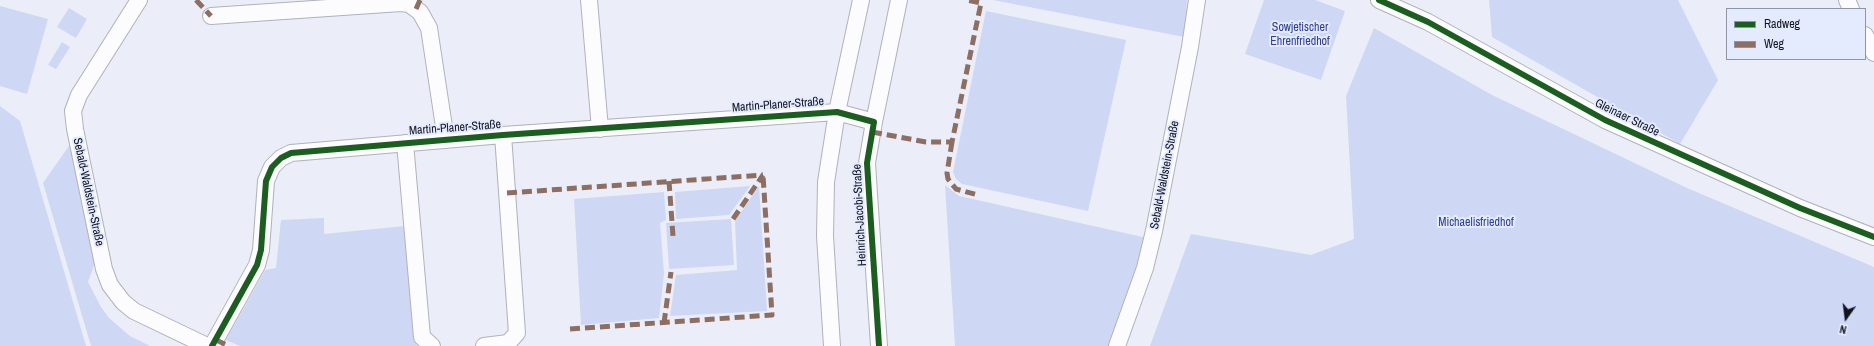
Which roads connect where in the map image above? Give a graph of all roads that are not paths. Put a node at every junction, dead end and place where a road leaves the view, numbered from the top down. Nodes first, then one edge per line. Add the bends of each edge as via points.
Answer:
1 (139, 0) edge
2 (589, 0) edge
3 (860, 0) edge
4 (899, 0) edge
5 (1197, 0) edge
6 (1379, 0) edge
7 (1414, 7) edge
8 (211, 16) dead end
9 (1866, 37) edge
10 (1874, 53) edge
11 (837, 112) junction
12 (874, 122) junction
13 (600, 129) junction
14 (503, 135) junction
15 (446, 140) junction
16 (405, 143) junction
17 (1874, 237) edge
18 (207, 346) edge
19 (212, 346) edge
20 (432, 346) edge
21 (484, 346) edge
22 (832, 346) edge
23 (879, 346) edge
24 (1117, 346) edge

1 - 18 street, Sebald-Waldstein-Straße via 79,95 73,111 74,129 104,269 110,285 134,311
2 - 13 street
3 - 11 street, Martin-Planer-Straße
4 - 12 street, Heinrich-Jacobi-Straße
5 - 24 street, Sebald-Waldstein-Straße via 1154,231 1145,268
6 - 7 street, Gleinaer Straße
7 - 17 street, Gleinaer Straße via 1605,120 1800,208
8 - 15 street, Martin-Planer-Straße via 409,4 420,12 429,28
9 - 10 street
11 - 12 street
11 - 13 street, Martin-Planer-Straße
11 - 22 street, Martin-Planer-Straße via 826,182 824,236
12 - 23 street, Heinrich-Jacobi-Straße via 867,163
13 - 14 street, Martin-Planer-Straße
14 - 15 street, Martin-Planer-Straße
14 - 21 street, Martin-Planer-Straße via 517,333 508,343
15 - 16 street, Martin-Planer-Straße
16 - 19 street, Martin-Planer-Straße via 291,153 280,158 272,167 266,181 261,250 257,265
16 - 20 street, Martin-Planer-Straße via 422,337

